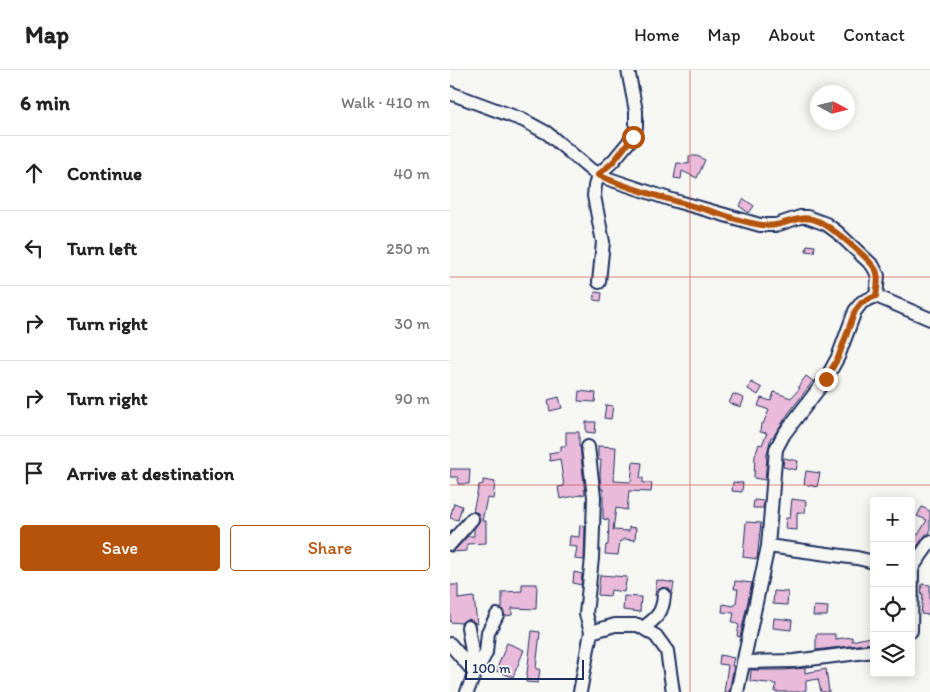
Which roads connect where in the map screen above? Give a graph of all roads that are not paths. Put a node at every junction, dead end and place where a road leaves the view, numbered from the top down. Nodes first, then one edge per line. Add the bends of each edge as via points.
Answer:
1 (628, 70) edge
2 (450, 93) edge
3 (598, 175) junction
4 (599, 282) dead end
5 (876, 296) junction
6 (930, 319) edge
7 (588, 447) dead end
8 (472, 519) dead end
9 (930, 542) edge
10 (450, 544) edge
11 (768, 546) junction
12 (870, 561) edge
13 (915, 564) edge
14 (664, 595) dead end
15 (497, 615) dead end
16 (468, 627) dead end
17 (643, 628) junction
18 (591, 632) junction
19 (450, 644) edge
20 (870, 652) edge
21 (743, 662) junction
22 (477, 670) junction
23 (467, 692) edge
24 (580, 692) edge
25 (673, 692) edge
26 (737, 692) edge

1 - 3 street via 636,127 633,137
2 - 3 street via 535,126
3 - 4 street via 594,196 604,242
3 - 5 street via 760,225 776,226 800,217 818,220 837,232 873,266 878,276
5 - 6 street
5 - 11 street via 862,302 855,311 830,372 776,448
7 - 18 street via 594,497 586,614
8 - 10 street
9 - 13 street
11 - 12 street
11 - 21 street
14 - 17 street via 662,609
15 - 22 street via 488,632 486,653
16 - 22 street
17 - 18 street via 615,625
17 - 25 street via 656,636 667,651
18 - 24 street
19 - 22 street
20 - 21 street via 794,661
21 - 26 street
22 - 23 street

